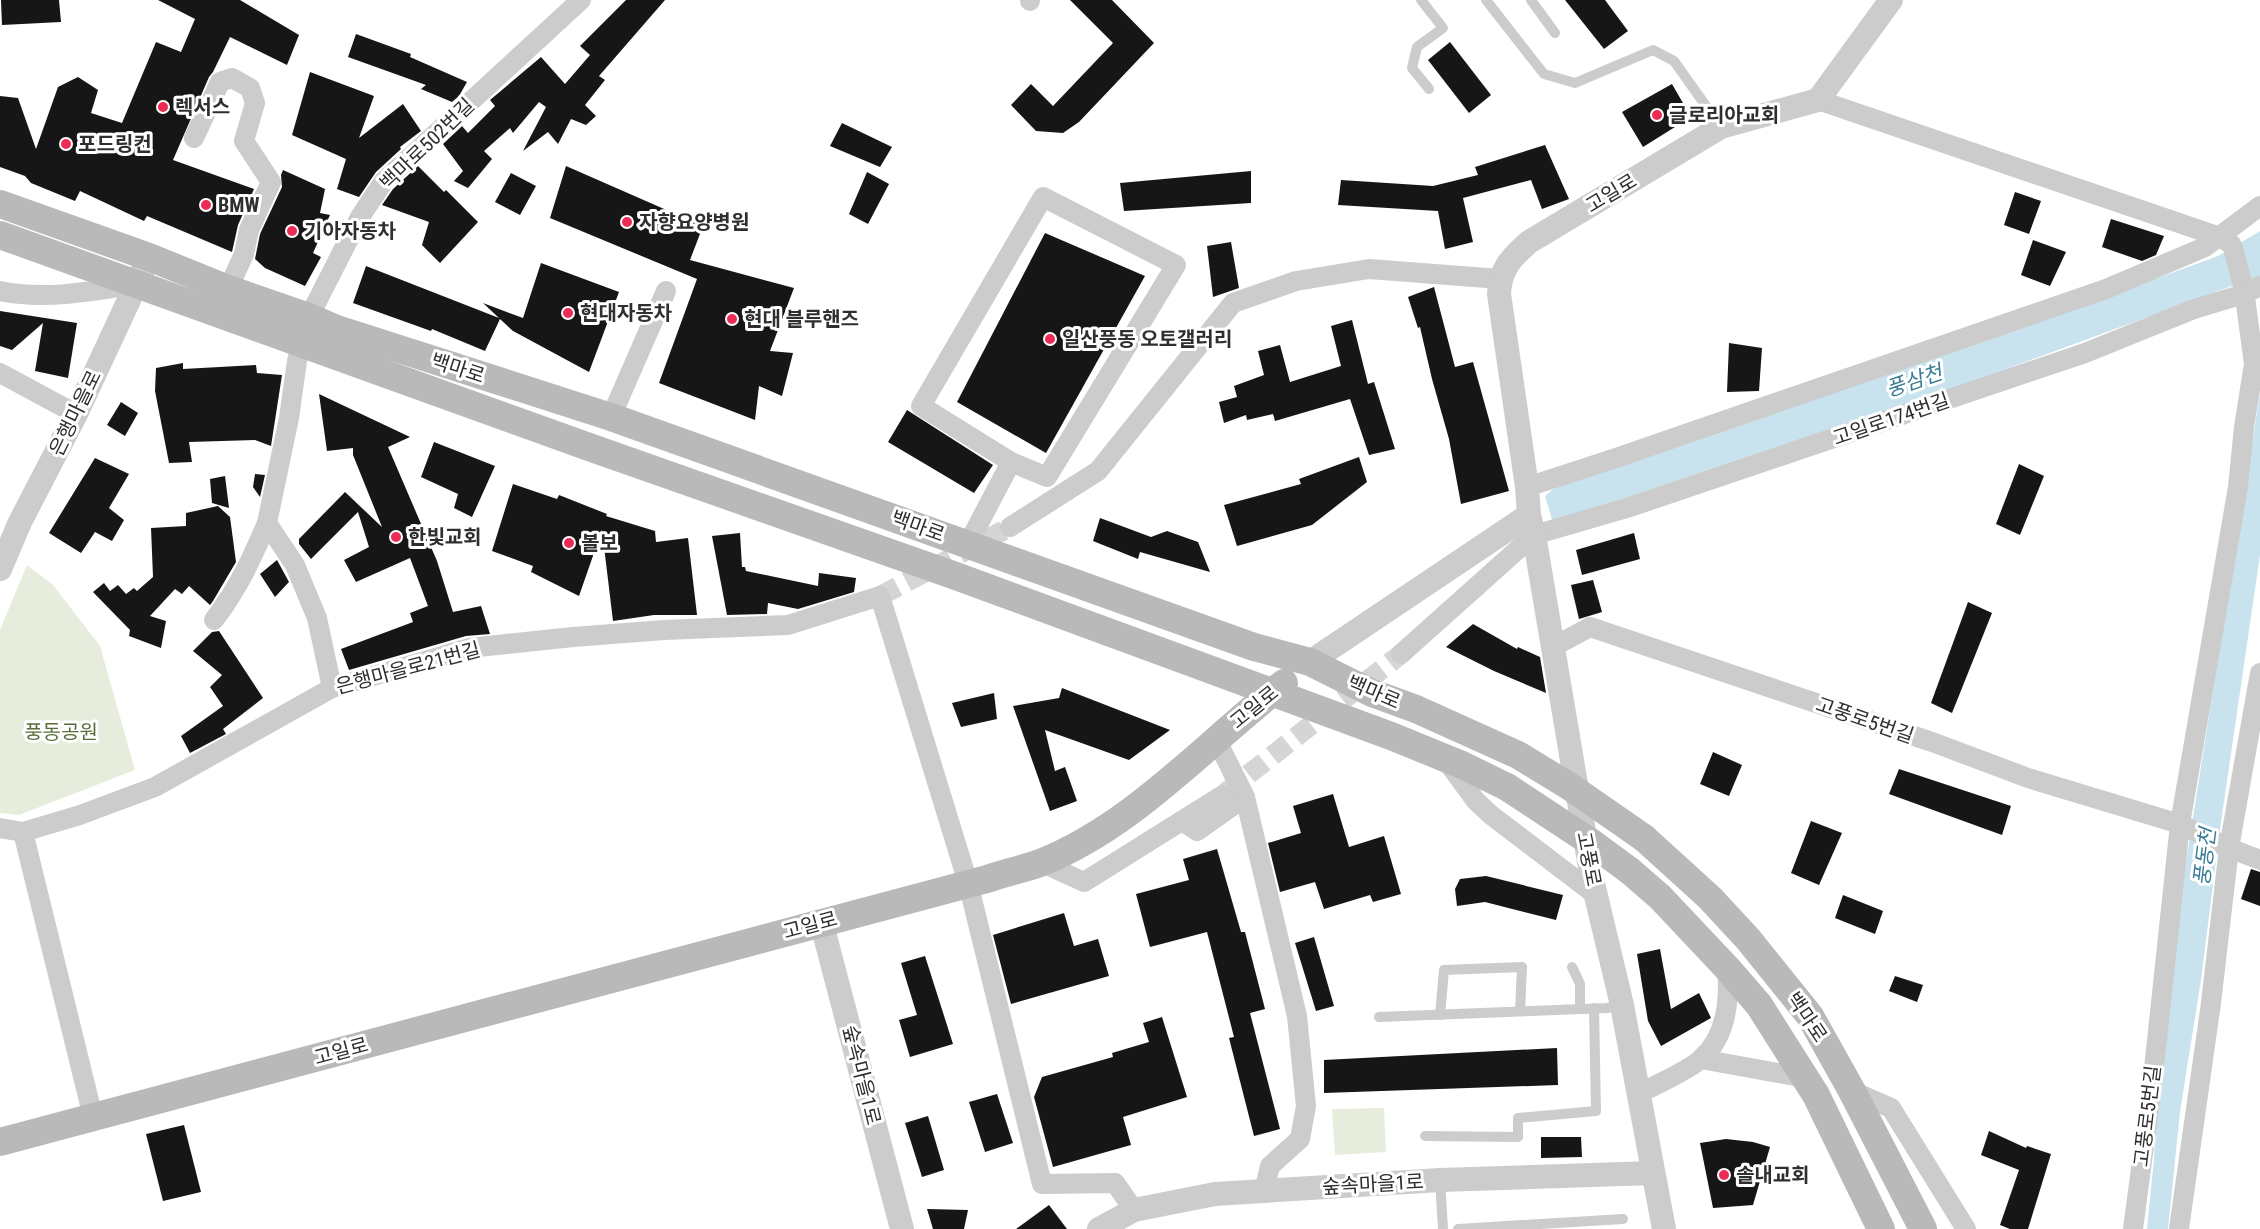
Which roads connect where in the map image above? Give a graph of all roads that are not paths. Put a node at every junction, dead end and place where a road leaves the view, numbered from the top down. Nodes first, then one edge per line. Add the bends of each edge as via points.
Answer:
1 (581, 0) edge
2 (1421, 0) edge
3 (1486, 0) edge
4 (1531, 0) edge
5 (1891, 0) edge
6 (1555, 33) dead end
7 (1429, 89) dead end
8 (1818, 100) junction
9 (1721, 127) junction
10 (194, 138) dead end
11 (0, 204) edge
12 (2260, 206) edge
13 (0, 235) edge
14 (2225, 241) junction
15 (149, 257) junction
16 (1500, 279) junction
17 (136, 284) junction
18 (2251, 289) edge
19 (228, 290) junction
20 (0, 291) edge
21 (666, 291) dead end
22 (305, 330) junction
23 (0, 374) edge
24 (76, 414) junction
25 (611, 417) junction
26 (1011, 462) junction
27 (1527, 487) junction
28 (267, 523) junction
29 (1531, 525) junction
30 (1010, 527) tunnel mouth
31 (968, 544) junction
32 (0, 568) edge
33 (214, 620) dead end
34 (1553, 647) junction
35 (1401, 654) tunnel mouth
36 (1310, 662) junction
37 (2260, 673) edge
38 (332, 688) junction
39 (1272, 692) junction
40 (1216, 739) junction
41 (1444, 757) junction
42 (1222, 795) tunnel mouth
43 (1245, 797) junction
44 (1182, 821) junction
45 (2183, 825) junction
46 (0, 828) edge
47 (23, 832) junction
48 (2225, 845) junction
49 (2260, 860) edge
50 (1040, 862) junction
51 (968, 884) junction
52 (1596, 895) junction
53 (821, 921) junction
54 (1572, 967) dead end
55 (1727, 968) junction
56 (1622, 1005) junction
57 (1594, 1008) junction
58 (1580, 1009) junction
59 (1520, 1011) junction
60 (1440, 1015) junction
61 (1379, 1017) dead end
62 (1701, 1059) junction
63 (1806, 1078) junction
64 (1852, 1091) junction
65 (1640, 1094) junction
66 (93, 1117) junction
67 (1425, 1136) dead end
68 (0, 1142) edge
69 (1653, 1173) junction
70 (1440, 1180) junction
71 (1264, 1191) junction
72 (1134, 1210) junction
73 (1623, 1219) dead end
74 (902, 1229) edge
75 (1100, 1229) edge
76 (1443, 1229) edge
77 (1458, 1229) edge
78 (1664, 1229) edge
79 (1881, 1229) edge
80 (1923, 1229) edge
81 (1966, 1229) edge
82 (2133, 1229) edge
83 (2179, 1229) edge

1 - 22 street, 백마로502번길 via 384,181 360,217
2 - 7 lane via 1443,28 1417,47 1412,68
3 - 9 lane via 1544,74 1575,83 1653,50 1674,61
4 - 6 lane
5 - 8 street
8 - 9 street, 고일로
8 - 14 street
9 - 16 street, 고일로 via 1529,242 1516,253
10 - 19 street via 220,82 232,78 250,88 255,103 244,141 271,182
11 - 15 main road, 백마로
12 - 14 street
13 - 17 main road, 백마로
14 - 18 street, 고풍로5번길
14 - 27 street via 2106,289
15 - 17 street, 은행마을로
15 - 19 main road, 백마로
16 - 27 street
16 - 30 street via 1369,269 1296,280 1233,303 1098,471
17 - 20 street, 백마로 via 77,294
17 - 22 main road, 백마로
17 - 24 street, 은행마을로
18 - 29 street, 고일로174번길 via 2085,353 1627,508
18 - 45 street, 고풍로5번길 via 2254,364
19 - 22 main road, 백마로
21 - 25 street
22 - 25 main road, 백마로 via 337,329
22 - 28 street
22 - 39 main road, 백마로 via 589,447
23 - 24 street
24 - 32 street, 은행마을로
25 - 31 main road, 백마로
26 - 26 street via 1047,477 1176,265 1043,197 921,406
26 - 31 street
27 - 29 street, 고풍로
28 - 33 street via 244,577
28 - 38 street via 295,565 317,618
29 - 34 street, 고풍로
29 - 35 street
29 - 36 street, 고일로
31 - 36 main road, 백마로 via 1254,647
34 - 45 street, 고풍로5번길 via 1590,627 2028,778
34 - 52 street, 고풍로
36 - 39 main road, 고일로
36 - 64 main road, 백마로, bridge via 1518,755 1644,838 1710,898 1779,976 1810,1016
37 - 48 street
38 - 47 street, 은행마을로21번길 via 155,787
38 - 51 street, 은행마을로21번길 via 469,648 596,635 788,625 880,596
39 - 40 main road, 고일로
39 - 41 main road, 백마로
40 - 43 street
40 - 50 main road, 고일로 via 1135,808
41 - 52 street via 1491,816
41 - 55 main road, 백마로, bridge via 1507,787 1630,871
42 - 44 street
43 - 44 street via 1197,831
43 - 71 street via 1297,1016 1306,1106 1300,1139 1270,1166
44 - 50 street via 1084,882
45 - 48 street
45 - 82 street, 고풍로5번길
46 - 47 street, 은행마을로21번길
47 - 66 street
48 - 49 street
48 - 83 street via 2211,1003
50 - 51 main road, 고일로
51 - 53 main road, 고일로
51 - 72 street via 1042,1184 1115,1183
52 - 56 street, 고풍로
53 - 66 main road, 고일로
53 - 74 street, 숲속마을1로
54 - 58 lane via 1580,984
55 - 62 street via 1726,1018
55 - 63 main road, 백마로 via 1759,1005
56 - 57 lane
56 - 65 street, 고풍로
57 - 58 lane
57 - 67 lane via 1596,1111 1518,1118 1518,1137
58 - 59 lane
59 - 60 lane
59 - 60 lane via 1522,967 1444,970
60 - 61 lane
62 - 63 street
62 - 65 street
63 - 79 main road, 백마로
64 - 80 main road, 백마로
64 - 81 street via 1891,1108
65 - 69 street, 고풍로
66 - 68 main road, 고일로
69 - 70 street, 숲속마을1로
69 - 78 street, 고풍로
70 - 71 street, 숲속마을1로
70 - 76 lane
71 - 72 street, 숲속마을1로 via 1215,1194
72 - 75 street, 숲속마을1로
73 - 77 lane

